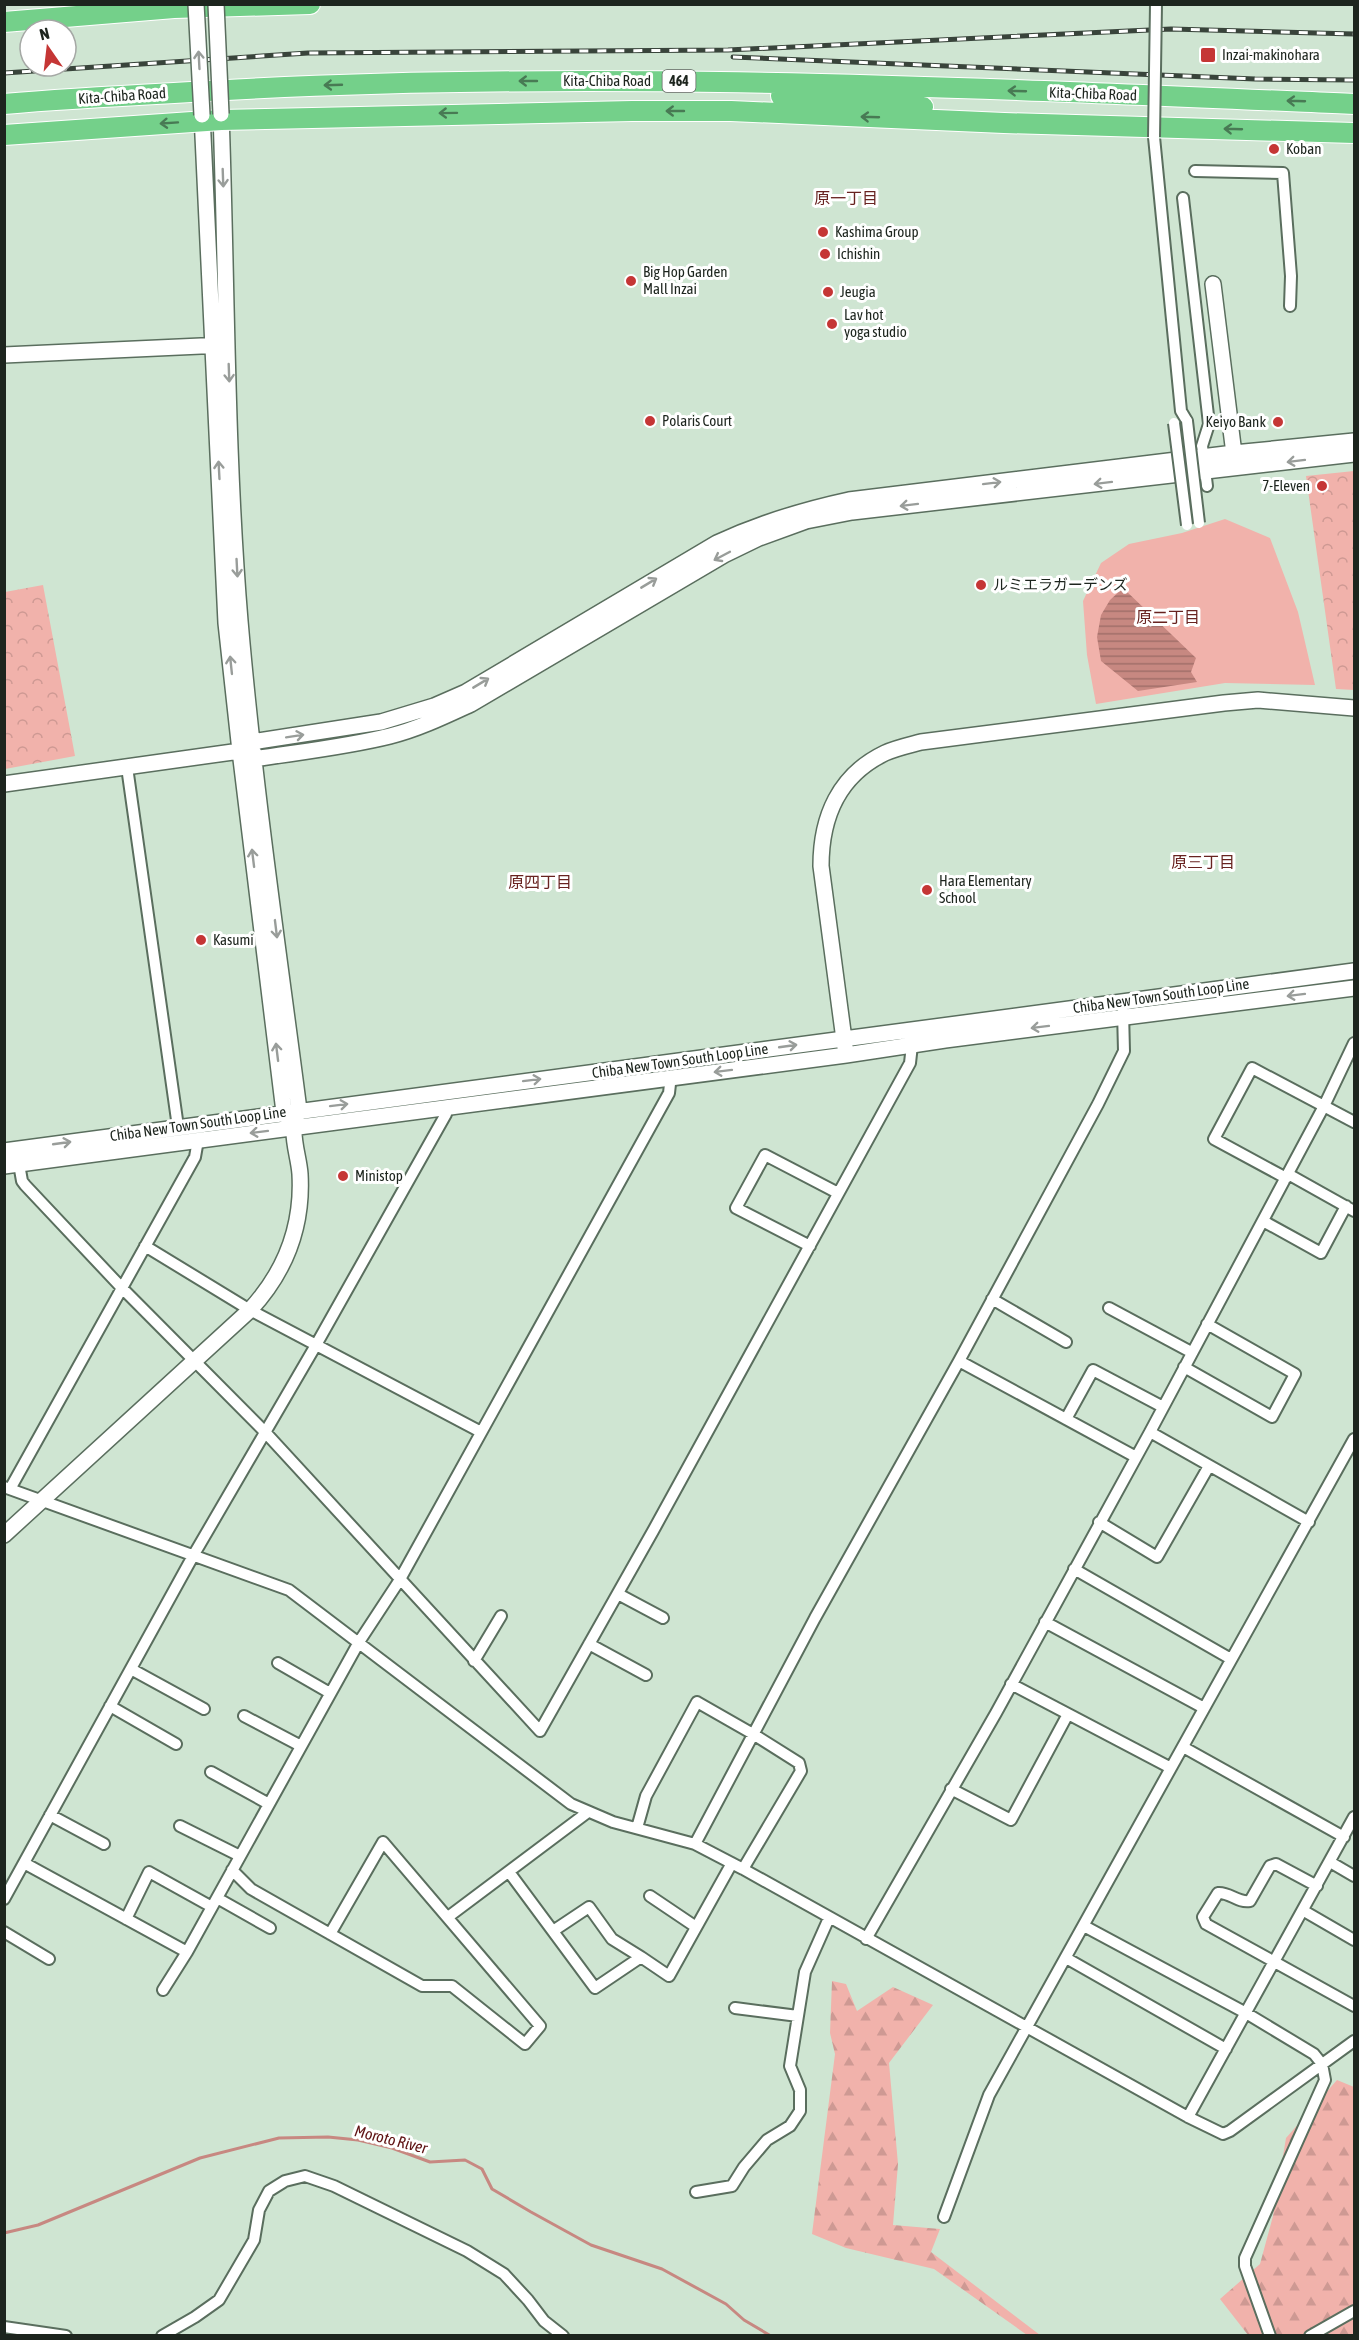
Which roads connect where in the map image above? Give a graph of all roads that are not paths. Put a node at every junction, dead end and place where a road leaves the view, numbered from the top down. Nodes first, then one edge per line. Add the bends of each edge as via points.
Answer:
1 (196, 4) edge
2 (216, 4) edge
3 (310, 4) edge
4 (1156, 4) edge
5 (4, 22) edge
6 (689, 81) junction
7 (4, 104) edge
8 (1354, 104) edge
9 (211, 118) junction
10 (1004, 123) junction
11 (1354, 133) edge
12 (4, 135) edge
13 (1195, 171) dead end
14 (1184, 198) dead end
15 (1214, 284) dead end
16 (1290, 306) dead end
17 (221, 345) junction
18 (4, 355) edge
19 (1180, 411) junction
20 (1354, 441) edge
21 (1354, 454) edge
22 (1235, 461) junction
23 (1206, 471) junction
24 (1354, 708) edge
25 (246, 747) junction
26 (254, 759) junction
27 (127, 767) junction
28 (4, 784) edge
29 (1354, 971) edge
30 (1354, 988) edge
31 (1123, 1009) junction
32 (844, 1038) junction
33 (1354, 1043) edge
34 (912, 1045) junction
35 (846, 1056) junction
36 (667, 1078) junction
37 (1324, 1106) junction
38 (445, 1107) junction
39 (291, 1111) junction
40 (1354, 1122) edge
41 (178, 1127) junction
42 (294, 1128) junction
43 (198, 1140) junction
44 (4, 1151) edge
45 (12, 1165) edge
46 (1287, 1176) junction
47 (838, 1193) junction
48 (1350, 1209) edge
49 (1263, 1221) junction
50 (145, 1246) junction
51 (810, 1246) junction
52 (121, 1287) junction
53 (992, 1299) junction
54 (1109, 1308) dead end
55 (250, 1310) junction
56 (1206, 1324) junction
57 (1066, 1342) dead end
58 (316, 1345) junction
59 (1191, 1352) junction
60 (959, 1361) junction
61 (194, 1362) junction
62 (1184, 1367) junction
63 (1163, 1407) junction
64 (1066, 1419) junction
65 (265, 1432) junction
66 (481, 1432) junction
67 (1150, 1432) junction
68 (1354, 1439) edge
69 (1136, 1458) junction
70 (1209, 1466) junction
71 (7, 1488) edge
72 (44, 1501) junction
73 (1099, 1522) junction
74 (1309, 1522) junction
75 (4, 1535) edge
76 (194, 1557) junction
77 (1074, 1569) junction
78 (399, 1581) junction
79 (618, 1594) junction
80 (501, 1616) dead end
81 (663, 1618) dead end
82 (1045, 1622) junction
83 (359, 1642) junction
84 (589, 1644) junction
85 (1231, 1659) junction
86 (474, 1661) junction
87 (278, 1663) dead end
88 (131, 1669) junction
89 (646, 1675) dead end
90 (1011, 1684) junction
91 (330, 1693) junction
92 (110, 1706) junction
93 (1204, 1708) junction
94 (204, 1709) dead end
95 (1068, 1714) junction
96 (244, 1716) dead end
97 (753, 1734) junction
98 (176, 1744) dead end
99 (301, 1746) junction
100 (1182, 1747) junction
101 (1171, 1768) junction
102 (211, 1772) dead end
103 (951, 1789) junction
104 (269, 1804) junction
105 (588, 1812) junction
106 (50, 1815) junction
107 (1354, 1817) edge
108 (180, 1826) dead end
109 (637, 1828) junction
110 (1344, 1837) junction
111 (104, 1844) dead end
112 (695, 1844) junction
113 (240, 1856) junction
114 (1330, 1862) junction
115 (24, 1863) junction
116 (732, 1863) junction
117 (743, 1869) junction
118 (232, 1870) junction
119 (508, 1872) junction
120 (1354, 1876) edge
121 (1317, 1886) junction
122 (650, 1896) dead end
123 (4, 1899) edge
124 (214, 1902) junction
125 (1304, 1911) junction
126 (448, 1917) junction
127 (126, 1918) junction
128 (829, 1918) junction
129 (1084, 1926) junction
130 (696, 1927) junction
131 (270, 1928) dead end
132 (553, 1931) junction
133 (4, 1932) edge
134 (330, 1934) junction
135 (866, 1939) junction
136 (1354, 1940) edge
137 (187, 1952) junction
138 (641, 1957) junction
139 (1066, 1958) junction
140 (49, 1959) dead end
141 (1274, 1963) junction
142 (163, 1990) dead end
143 (1354, 2006) edge
144 (735, 2008) dead end
145 (1246, 2013) junction
146 (798, 2016) junction
147 (1027, 2027) junction
148 (1354, 2042) edge
149 (1226, 2049) junction
150 (1322, 2064) junction
151 (1188, 2117) junction
152 (696, 2192) dead end
153 (944, 2217) dead end
154 (1354, 2311) edge
155 (4, 2327) edge
156 (66, 2336) edge
157 (162, 2336) edge
158 (563, 2336) edge
159 (1270, 2336) edge
160 (1310, 2336) edge

9 -> 1 street, bridge
2 - 9 street, bridge
3 - 5 highway via 174,8
4 - 19 street, bridge via 1154,137
6 -> 7 highway, Kita-Chiba Road / 464 via 436,81
8 -> 6 highway, Kita-Chiba Road / 464
6 - 10 highway via 733,93 976,113
10 -> 9 highway, Kita-Chiba Road / 464 via 731,111
9 -> 12 highway, Kita-Chiba Road / 464
9 - 17 street
11 -> 10 highway, Kita-Chiba Road / 464
13 - 16 street via 1283,173
14 - 23 street via 1209,424 1202,446
15 - 22 street
17 - 18 street
17 - 25 street via 226,623
19 - 19 street, bridge via 1174,423 1187,525 1199,523 1187,421
20 - 22 street
21 -> 22 street
22 - 23 street
25 -> 23 street via 381,722 434,706 466,692 717,543 803,510 849,500
23 -> 26 street via 852,512 806,521 724,555 439,719 392,735
24 - 32 street via 1258,700 1224,703 921,742 886,752 856,772 839,793 821,841
25 - 26 street
25 - 27 street
39 -> 25 street
26 -> 39 street
27 - 28 street
27 - 41 street
29 - 31 street, Chiba New Town South Loop Line
30 -> 31 street, Chiba New Town South Loop Line
31 - 32 street, Chiba New Town South Loop Line
31 -> 34 street, Chiba New Town South Loop Line
31 - 53 street via 1124,1051
32 - 35 street
39 -> 32 street, Chiba New Town South Loop Line
33 - 37 street
34 - 35 street, Chiba New Town South Loop Line
34 - 47 street via 909,1063
35 -> 36 street, Chiba New Town South Loop Line
36 - 38 street, Chiba New Town South Loop Line
36 - 66 street via 669,1093
37 - 40 street
37 - 46 street
37 - 46 street via 1252,1068 1214,1139
38 - 42 street, Chiba New Town South Loop Line
38 - 58 street via 446,1114
39 - 41 street, Chiba New Town South Loop Line
39 - 42 street
44 -> 41 street, Chiba New Town South Loop Line
42 -> 43 street, Chiba New Town South Loop Line
42 - 55 street via 300,1200 294,1236 275,1279
43 - 45 street, Chiba New Town South Loop Line
43 - 50 street via 195,1156
45 - 52 street via 25,1185
46 - 48 street
46 - 49 street
47 - 51 street
47 - 51 street via 765,1155 736,1208
48 - 49 street via 1321,1253
49 - 56 street
50 - 52 street
50 - 55 street
51 - 79 street
52 - 61 street
52 - 71 street
53 - 57 street
53 - 60 street
54 - 59 street
55 - 58 street
55 - 61 street
56 - 59 street
56 - 62 street via 1295,1374 1272,1417
58 - 65 street
58 - 66 street
59 - 62 street
60 - 64 street
60 - 97 street
61 - 65 street
61 - 72 street
62 - 63 street
63 - 64 street via 1093,1370
63 - 67 street
64 - 69 street
65 - 76 street
65 - 78 street
66 - 78 street
67 - 69 street
67 - 70 street
68 - 74 street
69 - 73 street
70 - 73 street via 1157,1557
70 - 74 street
71 - 72 street
72 - 75 street
72 - 76 street
73 - 77 street
74 - 85 street
76 - 83 street via 289,1590
76 - 88 street
77 - 82 street
77 - 85 street
78 - 83 street
78 - 86 street
79 - 81 street
79 - 84 street
80 - 86 street
82 - 90 street
82 - 93 street
83 - 91 street
83 - 105 street via 571,1804
84 - 86 street via 540,1731
84 - 89 street
85 - 93 street
87 - 91 street
88 - 92 street
88 - 94 street
90 - 95 street
90 - 103 street
91 - 99 street
92 - 98 street
92 - 106 street
93 - 100 street
95 - 101 street
95 - 103 street via 1011,1820
96 - 99 street
97 - 109 street via 697,1702 646,1796
97 - 112 street
97 - 117 street via 799,1763 801,1771
99 - 104 street
100 - 101 street
100 - 110 street
101 - 129 street
102 - 104 street
103 - 135 street
104 - 113 street
105 - 109 street
105 - 119 street
106 - 111 street
106 - 115 street
107 - 110 street
108 - 113 street
109 - 112 street
110 - 114 street
112 - 116 street
113 - 118 street
114 - 120 street
114 - 121 street
115 - 123 street
115 - 127 street
116 - 117 street
116 - 130 street
117 - 128 street
118 - 124 street
118 - 134 street via 251,1889
119 - 126 street
119 - 132 street
121 - 125 street
121 - 141 street via 1276,1864 1270,1866 1250,1901 1218,1893 1203,1917 1206,1924
122 - 130 street
124 - 127 street via 149,1872
124 - 131 street
124 - 137 street
125 - 136 street
125 - 141 street
126 - 134 street via 384,1842
126 - 134 street via 540,2026 525,2044 452,1986 422,1986
127 - 137 street
128 - 135 street
128 - 146 street via 805,1972
129 - 139 street
129 - 145 street
130 - 138 street via 669,1976
132 - 138 street via 589,1907 612,1939
132 - 138 street via 595,1988
133 - 140 street
135 - 147 street
137 - 142 street
139 - 147 street
139 - 149 street
141 - 143 street
141 - 145 street
144 - 146 street
145 - 149 street
145 - 150 street via 1314,2054
146 - 152 street via 790,2066 800,2090 800,2111 790,2126 767,2140 732,2186
147 - 151 street
147 - 153 street via 989,2095
148 - 150 street
149 - 151 street
150 - 151 street via 1227,2134
150 - 159 street via 1325,2080 1245,2258
154 - 160 street
155 - 156 street
157 - 158 street via 219,2300 254,2240 259,2210 268,2191 305,2176 334,2186 495,2268 544,2322

